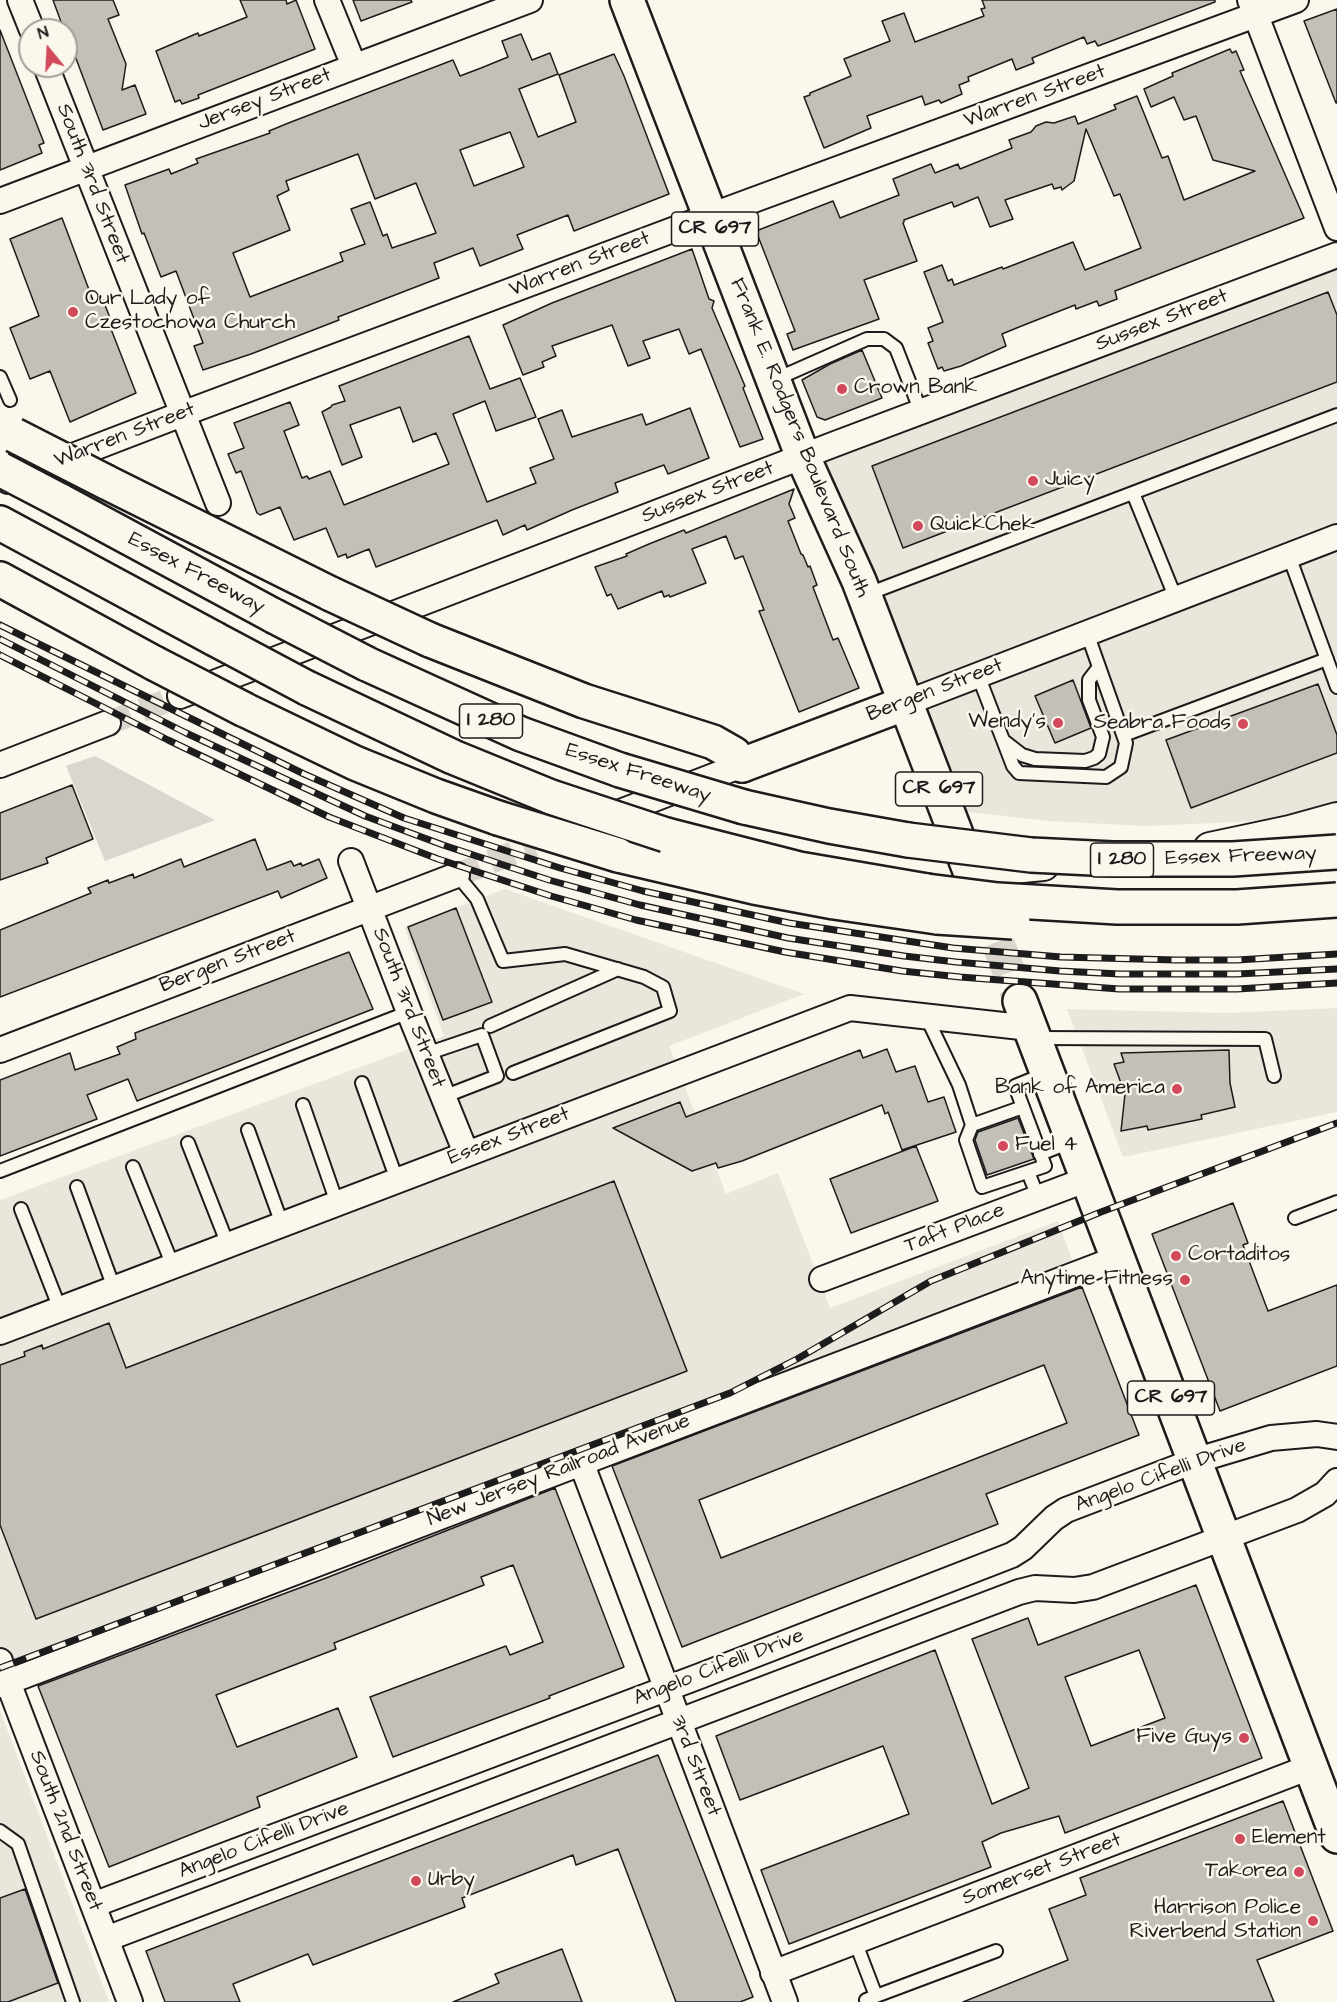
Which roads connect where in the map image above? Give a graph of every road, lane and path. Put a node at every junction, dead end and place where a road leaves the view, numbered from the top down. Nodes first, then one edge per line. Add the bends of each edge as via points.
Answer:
1 (20, 0) edge
2 (327, 0) edge
3 (530, 0) edge
4 (627, 0) edge
5 (1296, 0) edge
6 (1253, 8) edge
7 (27, 18) edge
8 (354, 66) junction
9 (51, 78) edge
10 (86, 168) junction
11 (0, 201) edge
12 (710, 216) junction
13 (1337, 228) edge
14 (1337, 255) edge
15 (0, 377) edge
16 (773, 380) junction
17 (921, 412) junction
18 (183, 414) junction
19 (1337, 415) edge
20 (8, 421) edge
21 (803, 457) junction
22 (0, 469) edge
23 (0, 484) edge
24 (1133, 493) junction
25 (218, 503) dead end
26 (0, 523) edge
27 (1337, 537) edge
28 (1289, 556) junction
29 (0, 579) edge
30 (864, 595) junction
31 (1176, 599) junction
32 (1087, 633) junction
33 (1327, 659) junction
34 (1099, 667) junction
35 (978, 675) junction
36 (1337, 687) edge
37 (180, 696) tunnel mouth
38 (906, 703) junction
39 (108, 723) tunnel mouth
40 (1124, 735) junction
41 (1003, 740) junction
42 (0, 765) edge
43 (742, 765) junction
44 (1337, 819) edge
45 (534, 845) tunnel mouth
46 (1337, 852) edge
47 (351, 861) dead end
48 (457, 875) joint
49 (972, 876) joint
50 (1337, 900) edge
51 (932, 904) junction
52 (369, 909) junction
53 (618, 969) junction
54 (409, 1012) junction
55 (926, 1016) junction
56 (1028, 1022) junction
57 (490, 1026) dead end
58 (0, 1050) edge
59 (426, 1054) junction
60 (513, 1073) dead end
61 (1047, 1073) junction
62 (1274, 1076) dead end
63 (362, 1083) dead end
64 (443, 1097) junction
65 (303, 1105) dead end
66 (1023, 1107) junction
67 (972, 1125) junction
68 (248, 1130) dead end
69 (1073, 1141) junction
70 (188, 1143) dead end
71 (466, 1153) junction
72 (1041, 1154) junction
73 (133, 1167) dead end
74 (0, 1172) edge
75 (1028, 1172) junction
76 (1088, 1179) junction
77 (398, 1180) junction
78 (77, 1187) dead end
79 (1038, 1197) junction
80 (1337, 1202) edge
81 (338, 1203) junction
82 (21, 1209) dead end
83 (1295, 1218) dead end
84 (282, 1224) junction
85 (228, 1245) junction
86 (1118, 1258) junction
87 (173, 1266) junction
88 (822, 1279) dead end
89 (114, 1288) junction
90 (60, 1309) junction
91 (1, 1328) edge
92 (1337, 1437) edge
93 (1194, 1461) junction
94 (581, 1462) junction
95 (1337, 1481) edge
96 (1224, 1538) junction
97 (2, 1676) edge
98 (666, 1689) junction
99 (678, 1722) junction
100 (1312, 1773) junction
101 (0, 1831) edge
102 (1337, 1836) edge
103 (93, 1905) junction
104 (106, 1939) junction
105 (855, 1941) junction
106 (996, 1951) dead end
107 (773, 1973) junction
108 (871, 1999) edge
109 (73, 2002) edge
110 (130, 2002) edge
111 (785, 2002) edge

1 - 7 street
2 - 8 street
3 - 8 street, Jersey Street
4 - 12 main road, Frank E. Rodgers Boulevard South / CR 697
5 - 6 street, Warren Street
6 - 12 street, Warren Street
6 - 13 street
8 - 10 street, Jersey Street
9 - 10 street, South 3rd Street
10 - 11 street, Jersey Street
10 - 18 street, South 3rd Street
12 - 16 main road, Frank E. Rodgers Boulevard South / CR 697
12 - 18 street, Warren Street
14 - 17 street, Sussex Street
15 - 20 lane
16 - 17 lane via 867,339 884,339 896,348
16 - 21 main road, Frank E. Rodgers Boulevard South / CR 697
17 - 21 street, Sussex Street
18 - 23 street, Warren Street
18 - 25 street, South 3rd Street
19 - 24 lane
20 - 43 main road, bridge via 106,482 331,594 430,640 584,701 713,742 734,754
21 - 30 main road, Frank E. Rodgers Boulevard South / CR 697
21 - 37 street, Sussex Street
22 - 46 main road, Essex Freeway / I 280, bridge via 366,664 512,730 620,770 744,807 908,840 1031,855 1233,859
24 - 30 lane
24 - 31 lane
26 - 51 main road, I 280, bridge via 307,688 453,757 551,797 666,836
27 - 28 street, Bergen Street
28 - 31 street, Bergen Street
28 - 33 lane
29 - 51 main road, bridge via 154,663 355,764 498,818 674,870 775,891
30 - 38 main road, Frank E. Rodgers Boulevard South / CR 697
31 - 32 street, Bergen Street
32 - 34 lane
32 - 35 street, Bergen Street
33 - 36 lane
33 - 40 lane
34 - 40 lane
34 - 41 lane via 1089,680 1089,700 1103,737 1099,754 1094,758 1035,759 1022,755
35 - 38 street, Bergen Street
35 - 41 lane
38 - 43 main road, Bergen Street
38 - 49 main road, Frank E. Rodgers Boulevard South / CR 697
39 - 42 street
40 - 41 lane via 1121,767 1106,777 1019,773
43 - 45 street, Bergen Street
44 - 49 street via 1194,851 1020,866
47 - 52 street, South 3rd Street
48 - 52 street, Bergen Street
48 - 53 lane via 477,899 503,961 565,954
50 - 51 main road, I 280, bridge via 1158,908 998,900
52 - 54 street, South 3rd Street
52 - 58 street, Bergen Street
53 - 57 lane
53 - 60 lane via 663,987 670,1011
54 - 59 street, South 3rd Street
54 - 74 lane
55 - 56 street, Essex Street
55 - 67 lane via 959,1085
55 - 71 street, Essex Street via 850,1008
56 - 61 main road, CR 697
56 - 62 lane via 1265,1039
59 - 64 street, South 3rd Street
59 - 64 lane via 482,1035 497,1076
61 - 66 lane via 1015,1086
61 - 69 main road, CR 697
63 - 77 lane
64 - 71 street, South 3rd Street
65 - 81 lane
66 - 67 lane via 994,1122
66 - 72 lane
67 - 75 lane via 966,1140 982,1187 1011,1172
68 - 84 lane
69 - 72 lane
69 - 76 main road, CR 697
70 - 85 lane
71 - 77 street, Essex Street
72 - 75 lane via 1045,1166
73 - 87 lane
75 - 79 lane
76 - 79 street, Taft Place
76 - 86 main road, CR 697
77 - 81 street, Essex Street
78 - 89 lane
79 - 88 street, Taft Place
80 - 83 lane
81 - 84 street, Essex Street
82 - 90 lane
84 - 85 street, Essex Street
85 - 87 street, Essex Street
86 - 93 main road, CR 697
86 - 94 street, New Jersey Railroad Avenue
87 - 89 street, Essex Street
89 - 90 street, Essex Street
90 - 91 street, Essex Street
92 - 93 street, Angelo Cifelli Drive via 1317,1434 1270,1438
93 - 96 main road, CR 697
93 - 98 street, Angelo Cifelli Drive via 1066,1510 1012,1555
94 - 97 street, New Jersey Railroad Avenue
94 - 98 street, 3rd Street
95 - 96 street, Angelo Cifelli Drive via 1311,1503
96 - 99 street, Angelo Cifelli Drive via 1093,1587 1019,1592
96 - 100 main road, CR 697
97 - 103 street, South 2nd Street
98 - 99 street, 3rd Street
98 - 103 street, Angelo Cifelli Drive
99 - 104 street, Angelo Cifelli Drive
99 - 107 street, 3rd Street
100 - 102 main road, CR 697
100 - 105 street, Somerset Street
101 - 109 lane via 18,1844
103 - 104 street, South 2nd Street
104 - 110 street, South 2nd Street
105 - 107 street, Somerset Street
105 - 108 lane
106 - 108 lane
107 - 111 street, 3rd Street

